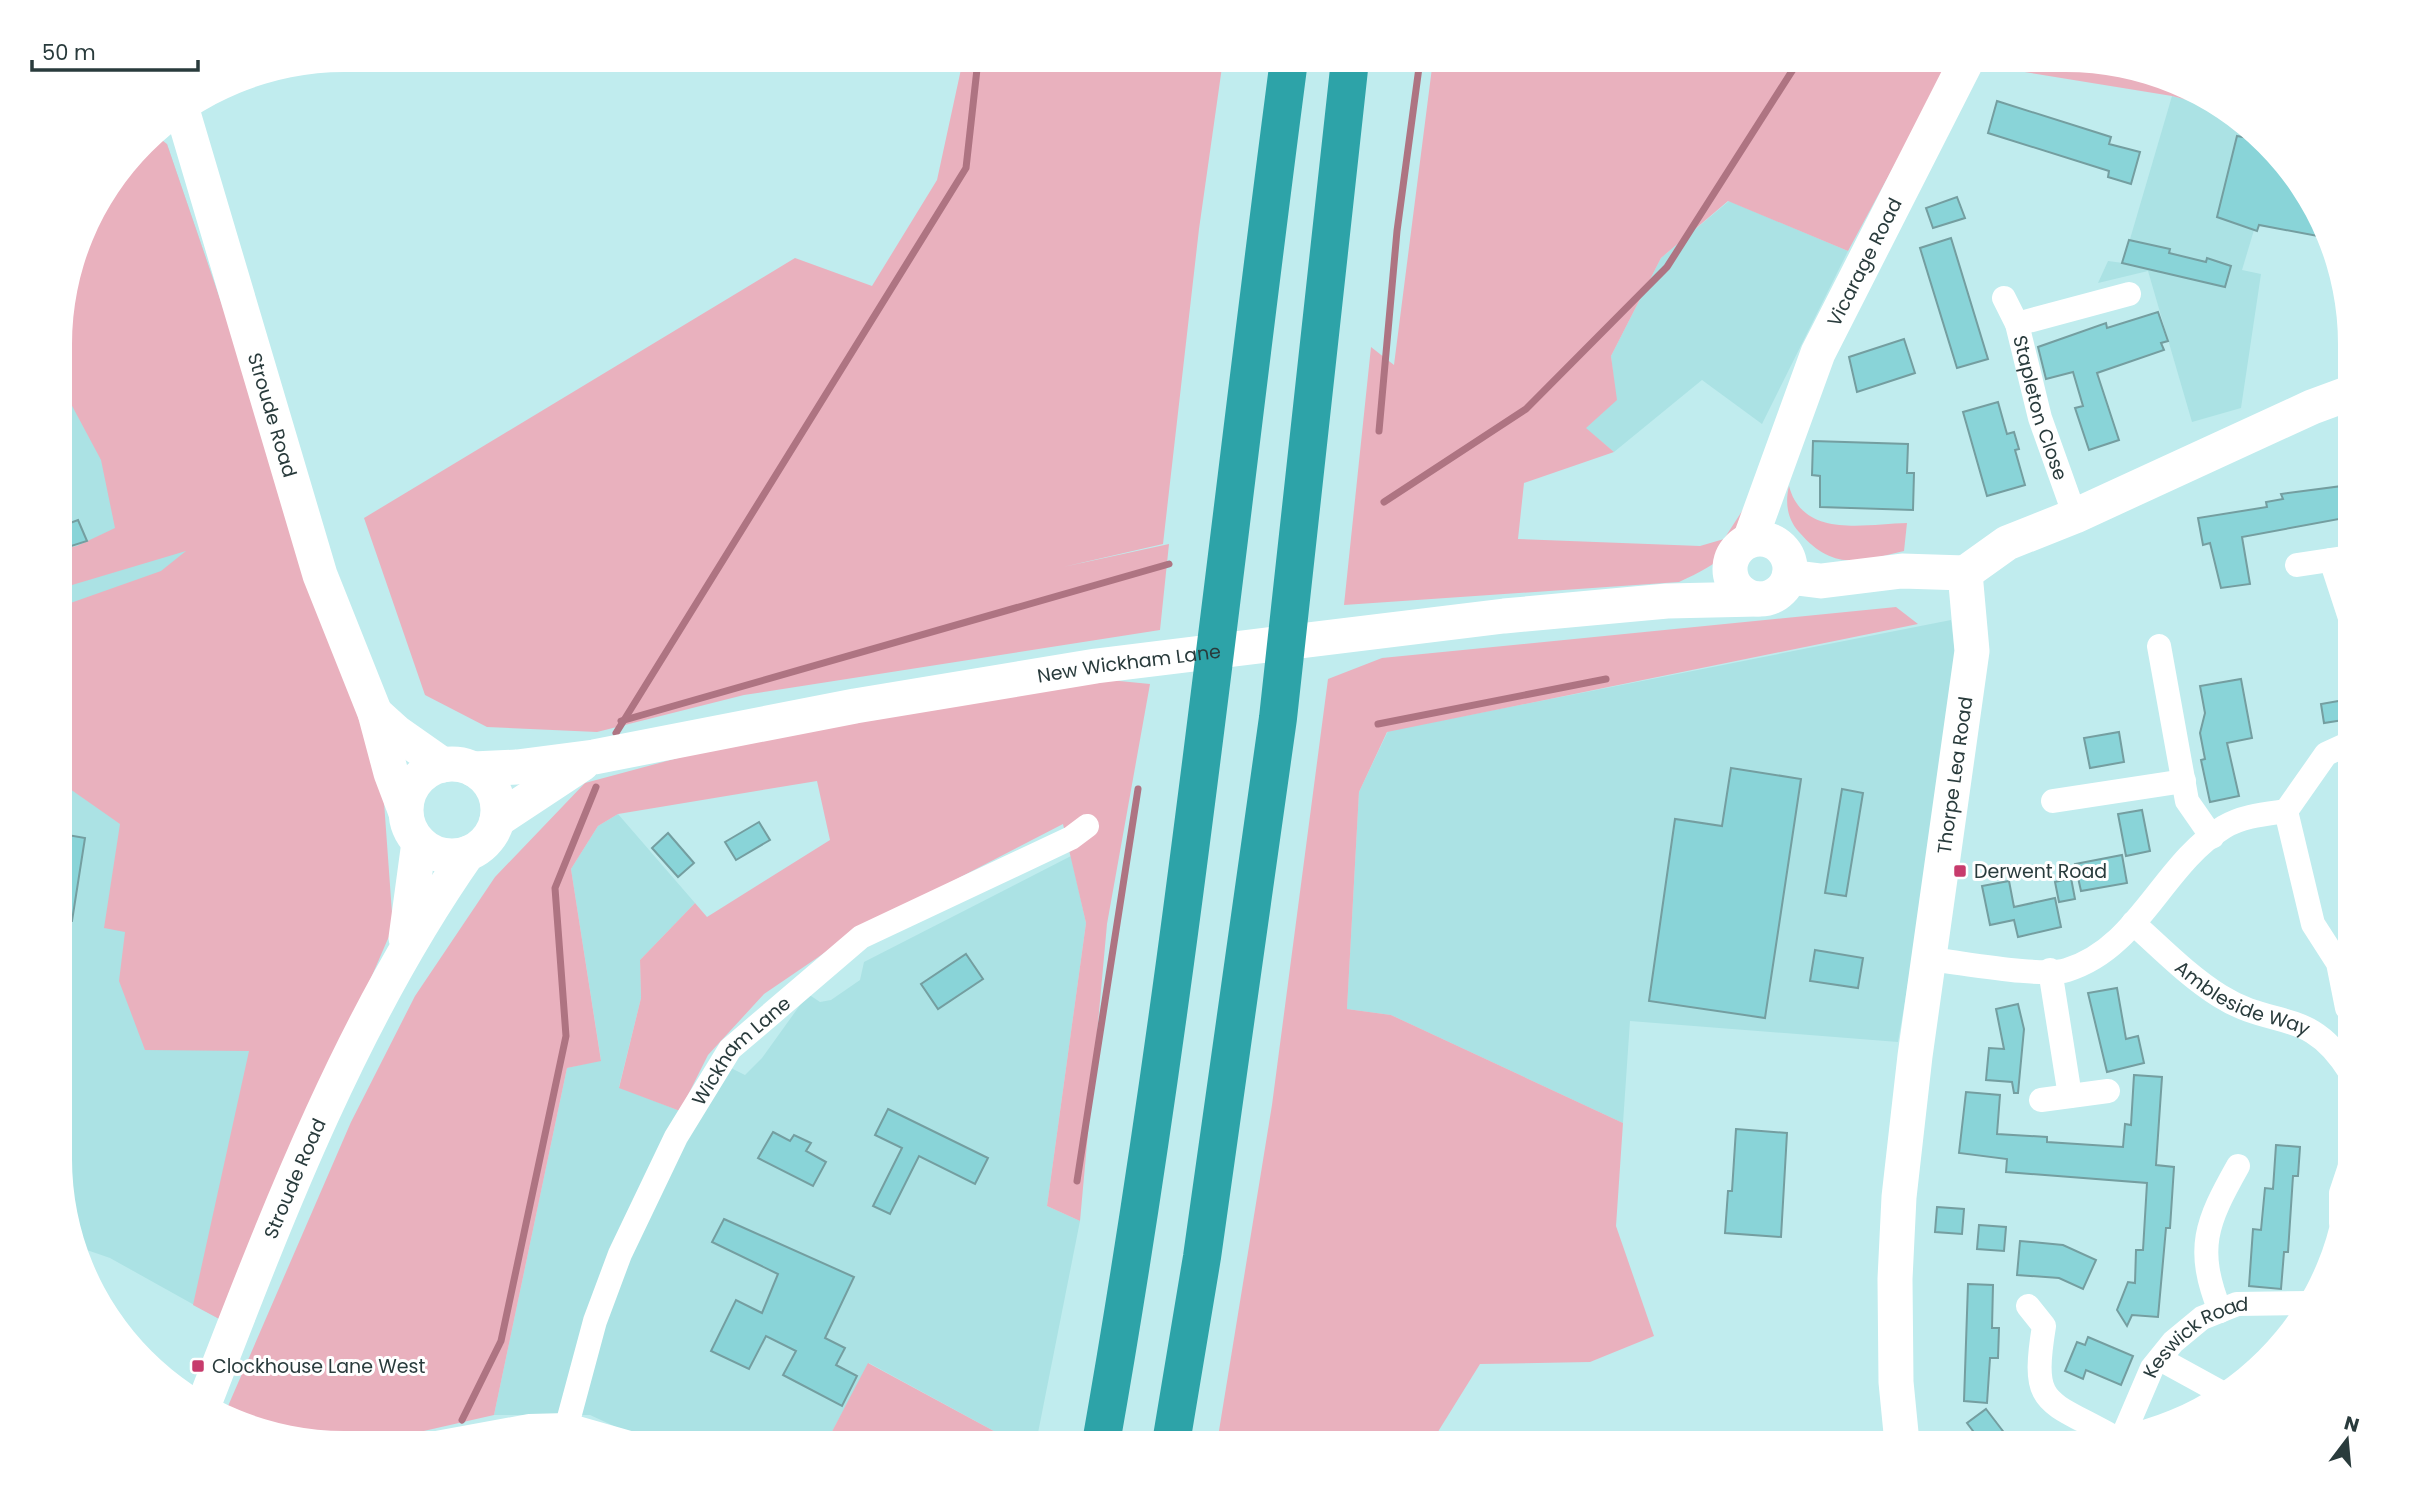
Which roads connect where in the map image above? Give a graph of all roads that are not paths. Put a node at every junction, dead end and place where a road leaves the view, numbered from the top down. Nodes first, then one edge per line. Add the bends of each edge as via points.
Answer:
1 (1287, 72) edge
2 (1349, 72) edge
3 (1961, 72) edge
4 (186, 123) edge
5 (2129, 294) dead end
6 (2004, 298) dead end
7 (2017, 324) junction
8 (2338, 397) edge
9 (2075, 516) junction
10 (1763, 542) junction
11 (2338, 559) edge
12 (2297, 565) dead end
13 (1965, 573) junction
14 (1730, 574) junction
15 (1789, 577) junction
16 (1758, 599) junction
17 (1667, 601) junction
18 (2159, 646) dead end
19 (375, 713) junction
20 (2338, 748) edge
21 (594, 757) junction
22 (458, 767) junction
23 (2184, 781) junction
24 (2053, 801) dead end
25 (405, 810) junction
26 (2286, 811) junction
27 (497, 820) junction
28 (1087, 826) dead end
29 (2212, 837) junction
30 (419, 842) junction
31 (468, 853) junction
32 (2133, 923) junction
33 (1928, 959) junction
34 (401, 961) junction
35 (2338, 963) edge
36 (2050, 971) junction
37 (2338, 1054) edge
38 (2108, 1091) dead end
39 (2070, 1096) junction
40 (2041, 1100) dead end
41 (2238, 1166) dead end
42 (2297, 1303) edge
43 (2028, 1306) dead end
44 (2220, 1311) junction
45 (2160, 1359) junction
46 (2213, 1388) edge
47 (208, 1395) edge
48 (2128, 1424) edge
49 (567, 1425) junction
50 (2100, 1429) edge
51 (502, 1431) edge
52 (588, 1431) edge
53 (1103, 1431) edge
54 (1173, 1431) edge
55 (1901, 1431) edge

1 - 53 highway via 1141,1209
2 - 54 highway via 1278,718
3 - 10 street, Vicarage Road via 1818,353 1775,470
4 - 19 street, Stroude Road via 320,575
5 - 7 street
6 - 7 street, Stapleton Close
7 - 9 street, Stapleton Close via 2040,418
8 - 9 street
9 - 13 street via 2007,543
10 - 14 street via 1732,557
10 - 15 street via 1789,559
11 - 12 street
13 - 15 street via 1902,571 1821,581
13 - 33 street, Thorpe Lea Road via 1972,651
14 - 16 street via 1740,591
14 - 17 street, New Wickham Lane
15 - 16 street via 1780,592
16 - 17 street, New Wickham Lane
17 - 21 street, New Wickham Lane via 1504,616 1096,666 855,706
18 - 23 street
19 - 22 street, Stroude Road via 396,732
19 - 25 street, Stroude Road
20 - 26 street via 2326,754
21 - 22 street, New Wickham Lane via 517,767
21 - 27 street, New Wickham Lane
22 - 25 street via 431,769 412,786
22 - 27 street via 494,790
23 - 24 street
23 - 29 street via 2187,801
25 - 30 street
26 - 29 street via 2239,820
26 - 35 street via 2312,924
27 - 31 street via 491,834
28 - 49 street, Wickham Lane via 1071,838 861,937 730,1049 676,1138 620,1254 595,1321
29 - 32 street
30 - 31 street via 441,855
30 - 34 street, Stroude Road
31 - 34 street, Stroude Road
32 - 36 street via 2116,944 2091,960 2065,971
32 - 37 street, Ambleside Way via 2222,998 2316,1032
33 - 36 street
33 - 55 street, Thorpe Lea Road via 1895,1266
34 - 47 street, Stroude Road via 319,1118
36 - 39 street
38 - 39 street
39 - 40 street
41 - 44 street via 2209,1226 2206,1276
42 - 44 street, Keswick Road via 2237,1304
43 - 50 street via 2044,1326 2039,1381 2046,1398
44 - 45 street, Keswick Road via 2202,1318
45 - 46 street
45 - 48 street, Keswick Road via 2142,1386
49 - 51 street
49 - 52 street

